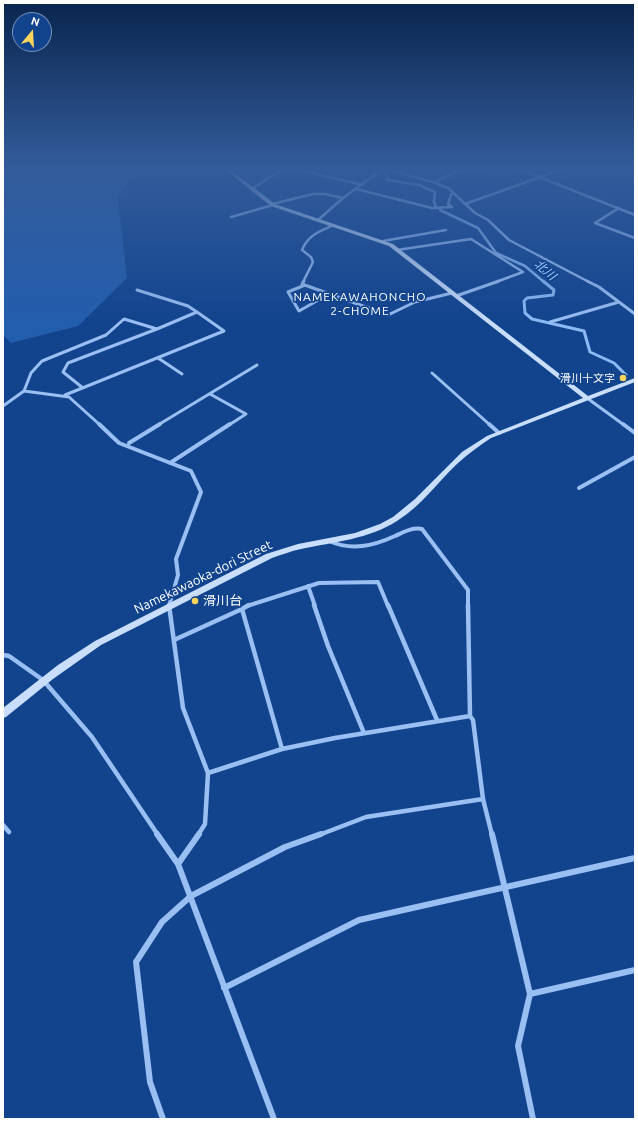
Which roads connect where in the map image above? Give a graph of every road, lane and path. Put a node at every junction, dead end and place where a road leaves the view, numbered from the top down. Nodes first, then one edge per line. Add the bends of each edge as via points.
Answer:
1 (487, 219) edge
2 (602, 219) edge
3 (318, 220) edge
4 (334, 225) junction
5 (446, 230) dead end
6 (635, 238) edge
7 (383, 241) junction
8 (397, 250) junction
9 (305, 285) junction
10 (138, 290) dead end
11 (329, 294) junction
12 (454, 295) junction
13 (619, 302) junction
14 (197, 312) junction
15 (634, 313) edge
16 (550, 322) dead end
17 (158, 329) junction
18 (158, 358) junction
19 (257, 365) dead end
20 (432, 373) dead end
21 (182, 374) dead end
22 (635, 380) edge
23 (83, 388) junction
24 (24, 391) junction
25 (210, 394) junction
26 (64, 396) junction
27 (587, 398) junction
28 (3, 406) edge
29 (499, 433) junction
30 (635, 433) edge
31 (129, 443) dead end
32 (635, 457) edge
33 (170, 463) junction
34 (579, 488) dead end
35 (329, 541) junction
36 (308, 586) junction
37 (169, 606) junction
38 (242, 609) junction
39 (174, 640) junction
40 (3, 655) edge
41 (43, 680) junction
42 (3, 714) edge
43 (470, 716) junction
44 (437, 720) junction
45 (364, 733) junction
46 (282, 749) junction
47 (208, 773) junction
48 (483, 799) junction
49 (3, 825) edge
50 (9, 832) dead end
51 (635, 858) edge
52 (178, 864) junction
53 (506, 888) junction
54 (191, 896) junction
55 (635, 970) edge
56 (224, 988) junction
57 (530, 994) junction
58 (163, 1119) edge
59 (274, 1119) edge
60 (533, 1119) edge

1 - 13 street via 509,240 599,286
2 - 6 street via 595,224
3 - 4 street
4 - 7 street
4 - 9 street via 304,242 302,250 313,262 302,284
5 - 7 street
7 - 8 street
8 - 12 street
8 - 12 street via 471,239 523,272
9 - 11 street
9 - 11 street via 288,292 298,311
10 - 14 street via 188,306
11 - 12 street via 388,315 415,302
12 - 27 street
13 - 15 street
13 - 16 street
14 - 17 street
14 - 18 street via 224,331
17 - 23 street via 68,363 63,372
17 - 24 street via 124,320 106,335 42,361 32,373
18 - 21 street
18 - 23 street
19 - 25 street
20 - 29 street
22 - 27 street, Namekawaoka-dori Street
23 - 26 street
24 - 26 street
24 - 28 street
25 - 31 street
25 - 33 street via 246,414
26 - 33 street via 69,397 119,443
27 - 29 street, Namekawaoka-dori Street
27 - 30 street
29 - 35 street, Namekawaoka-dori Street via 467,450 407,510 390,522 354,536
32 - 34 street
33 - 37 street via 191,471 201,492 176,559 178,575
35 - 37 street, Namekawaoka-dori Street via 269,556
35 - 43 street via 339,547 350,548 385,541 415,527 422,529 468,590
36 - 38 street
36 - 44 street via 319,583 378,582
36 - 45 street via 328,646
37 - 39 street
37 - 41 street, Namekawaoka-dori Street via 98,643
38 - 39 street
38 - 46 street
39 - 47 street via 183,708
40 - 41 street via 9,656
41 - 42 street, Namekawaoka-dori Street
41 - 52 street via 92,737
43 - 44 street
43 - 48 street via 473,720
44 - 45 street
45 - 46 street
46 - 47 street
47 - 52 street via 206,824
48 - 53 street
48 - 54 street via 366,817 285,847
49 - 50 street
51 - 53 street
52 - 54 street
53 - 56 street via 359,920
53 - 57 street
54 - 56 street
54 - 58 street via 162,922 136,962 150,1082
55 - 57 street
56 - 59 street
57 - 60 street via 518,1046

